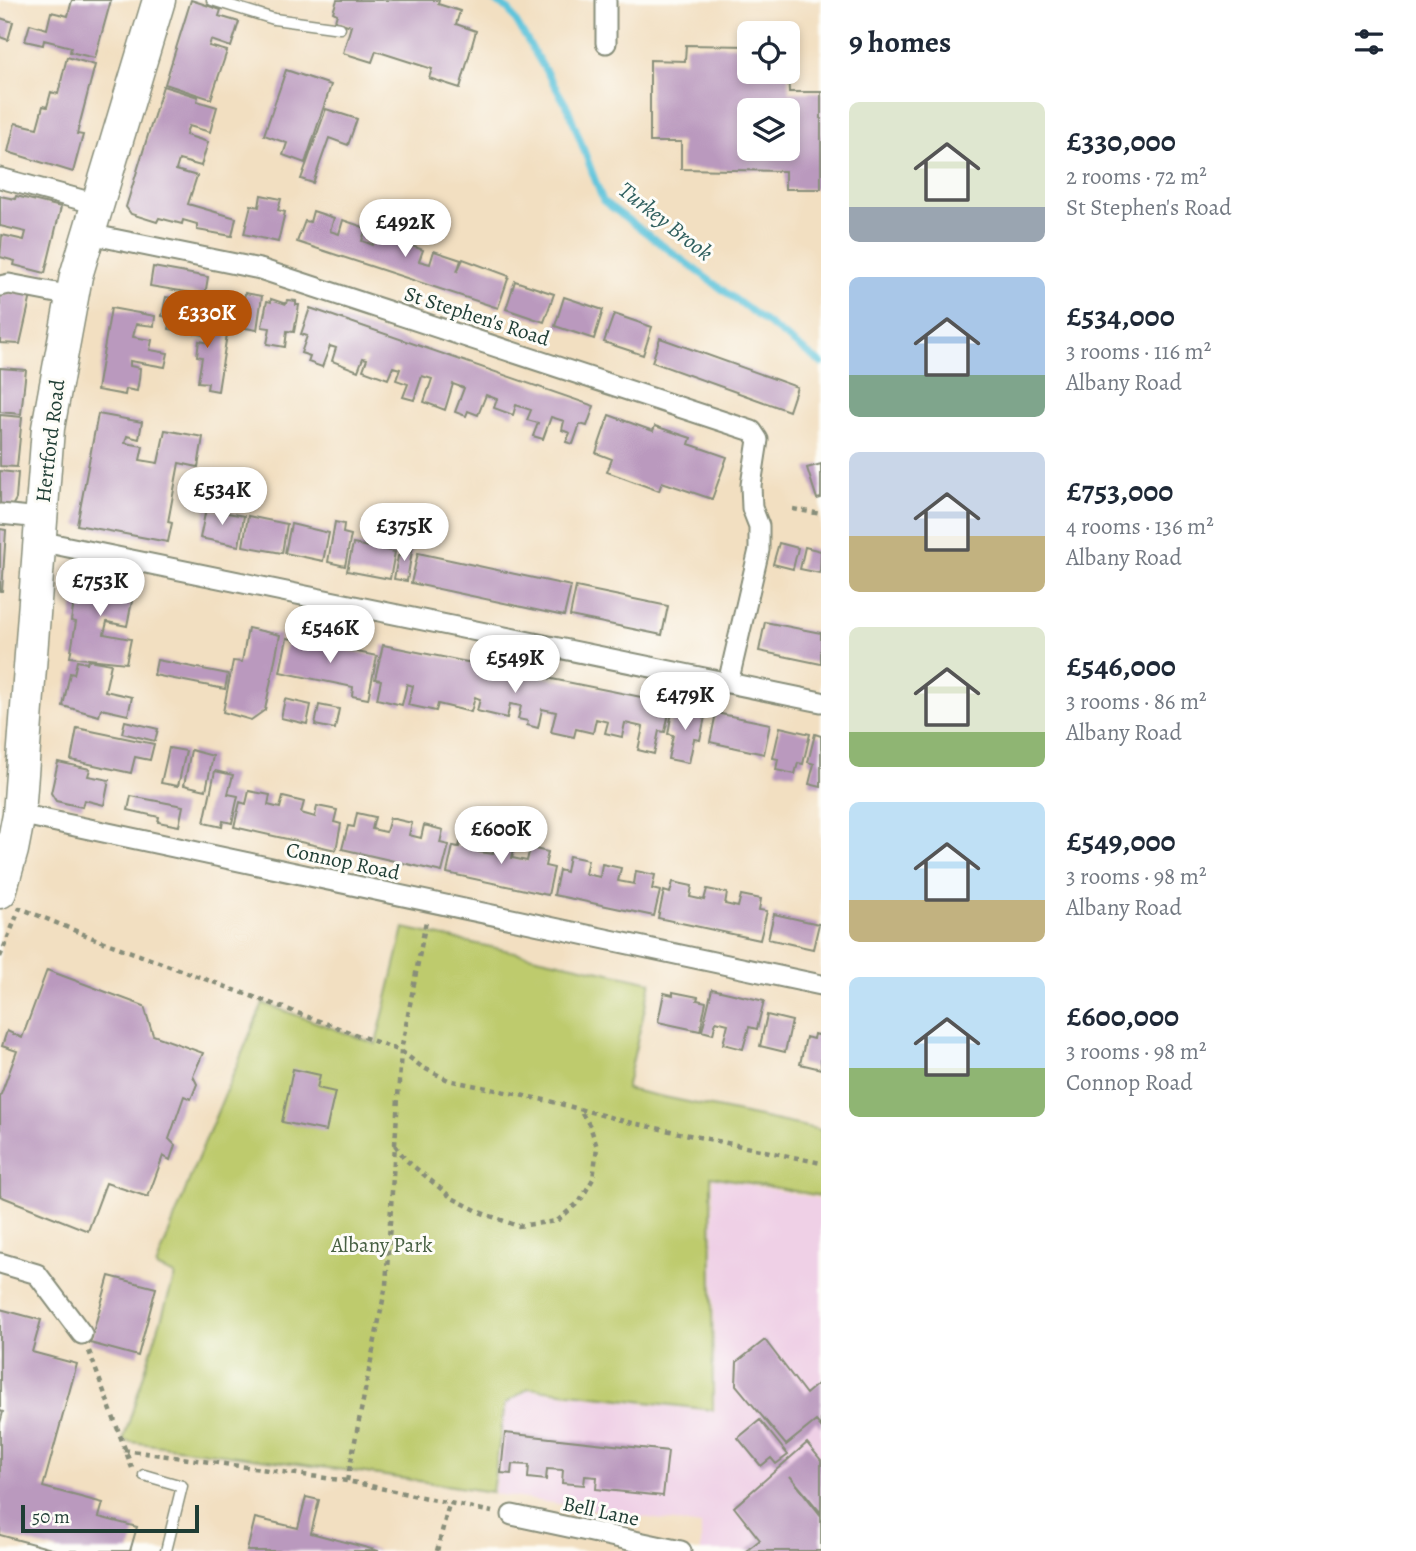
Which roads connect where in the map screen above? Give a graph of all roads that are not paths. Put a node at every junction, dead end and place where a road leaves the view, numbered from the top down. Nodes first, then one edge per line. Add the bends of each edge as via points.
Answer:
1 (159, 0) edge
2 (212, 0) edge
3 (606, 0) edge
4 (340, 28) dead end
5 (606, 43) dead end
6 (0, 178) edge
7 (93, 219) junction
8 (0, 286) edge
9 (72, 296) junction
10 (0, 514) edge
11 (40, 529) junction
12 (728, 683) junction
13 (821, 702) edge
14 (19, 814) junction
15 (0, 892) edge
16 (821, 985) edge
17 (0, 1264) edge
18 (82, 1334) road end
19 (144, 1475) road end
20 (512, 1516) road end
21 (166, 1551) edge
22 (681, 1551) edge

1 - 7 main road, Hertford Road
2 - 4 lane via 274,19
3 - 5 street
6 - 7 street, St Stephen's Road
7 - 9 main road, Hertford Road
7 - 12 street, St Stephen's Road via 260,269 752,431 758,440 751,485 759,550
8 - 9 street
9 - 11 main road, Hertford Road via 48,428
10 - 11 street
11 - 12 street
11 - 14 main road, Hertford Road
12 - 13 street
14 - 15 main road, Hertford Road
14 - 16 street, Connop Road
17 - 18 street via 37,1274
19 - 21 lane via 182,1486
20 - 22 street, Bell Lane

